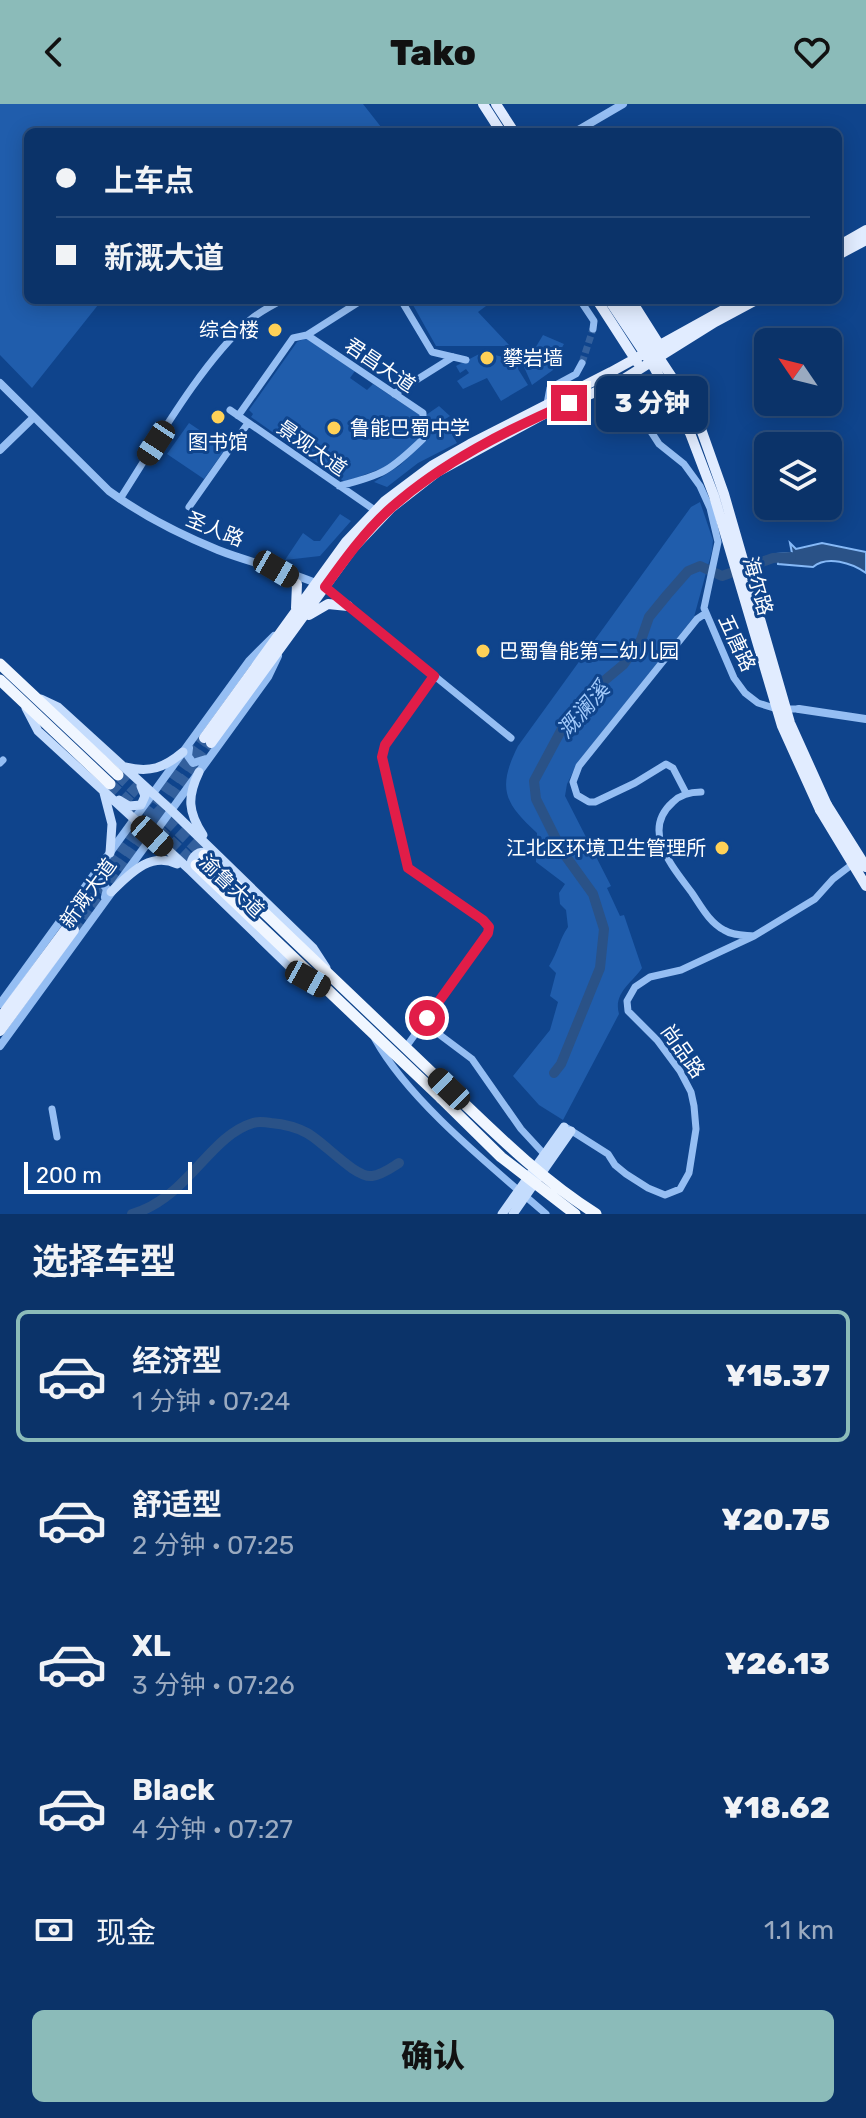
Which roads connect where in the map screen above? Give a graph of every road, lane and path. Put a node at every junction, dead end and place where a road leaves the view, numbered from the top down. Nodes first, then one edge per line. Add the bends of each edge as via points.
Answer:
1 (483, 104) edge
2 (496, 104) edge
3 (623, 104) edge
4 (498, 128) edge
5 (511, 128) edge
6 (582, 128) edge
7 (866, 230) edge
8 (866, 240) edge
9 (842, 244) edge
10 (842, 253) edge
11 (275, 304) edge
12 (356, 304) edge
13 (403, 304) edge
14 (583, 304) edge
15 (600, 304) edge
16 (612, 304) edge
17 (624, 304) edge
18 (634, 304) edge
19 (735, 304) edge
20 (749, 304) edge
21 (593, 329) tunnel mouth
22 (307, 335) junction
23 (662, 349) junction
24 (453, 357) junction
25 (466, 360) dead end
26 (582, 363) tunnel mouth
27 (638, 363) junction
28 (619, 382) junction
29 (0, 383) edge
30 (394, 394) junction
31 (547, 404) junction
32 (230, 410) dead end
33 (238, 416) junction
34 (33, 418) junction
35 (248, 423) junction
36 (0, 450) edge
37 (362, 480) junction
38 (339, 486) junction
39 (351, 494) junction
40 (120, 499) junction
41 (189, 507) dead end
42 (376, 511) junction
43 (276, 569) junction
44 (320, 585) junction
45 (348, 606) junction
46 (295, 611) junction
47 (706, 613) junction
48 (286, 624) junction
49 (298, 624) junction
50 (0, 664) edge
51 (434, 676) junction
52 (0, 680) edge
53 (26, 697) junction
54 (799, 709) joint
55 (866, 716) edge
56 (511, 738) dead end
57 (192, 740) junction
58 (209, 745) junction
59 (183, 752) junction
60 (199, 772) junction
61 (114, 779) junction
62 (138, 779) junction
63 (701, 792) dead end
64 (153, 793) junction
65 (686, 793) junction
66 (823, 807) junction
67 (171, 810) junction
68 (134, 820) junction
69 (152, 836) junction
70 (110, 853) junction
71 (202, 861) junction
72 (862, 863) edge
73 (866, 886) edge
74 (83, 890) junction
75 (111, 892) junction
76 (99, 908) junction
77 (754, 936) junction
78 (2, 997) edge
79 (0, 1018) edge
80 (424, 1023) junction
81 (0, 1031) edge
82 (370, 1031) junction
83 (0, 1046) edge
84 (406, 1047) junction
85 (445, 1094) junction
86 (52, 1109) dead end
87 (568, 1129) junction
88 (57, 1137) dead end
89 (545, 1155) junction
90 (522, 1193) junction
91 (502, 1214) edge
92 (513, 1214) edge
93 (546, 1214) edge
94 (575, 1214) edge
95 (596, 1214) edge

1 - 4 main road
2 - 5 main road
3 - 6 street
7 - 9 main road
8 - 10 main road
11 - 40 street via 228,341
12 - 22 street
13 - 24 street via 432,352
14 - 21 street
15 - 27 main road
16 - 66 main road, 海尔路, bridge via 673,400 704,466 772,697 791,750
17 - 66 main road, 海尔路, bridge via 701,429 790,723
18 - 23 main road
19 - 23 main road
20 - 23 main road
22 - 30 street, 君昌大道
22 - 33 street via 293,338
23 - 27 main road, 新溉大道
24 - 25 street
24 - 30 street
26 - 31 street via 576,374 550,388
27 - 28 main road, 新溉大道
27 - 31 main road, 新溉大道
28 - 44 main road, 新溉大道 via 544,414 437,472 391,508
28 - 47 street, 五唐路 via 659,444 680,459 700,486 717,534
29 - 34 street, 圣人路
30 - 37 street, 君昌大道 via 423,413 423,439 397,465
31 - 42 main road, 新溉大道 via 433,465
32 - 33 street, 景观大道
33 - 35 street, 景观大道
34 - 36 street
34 - 40 street, 圣人路
35 - 38 street, 景观大道
35 - 41 street
37 - 38 street, 君昌大道
37 - 39 street
38 - 39 street, 景观大道
39 - 42 street, 景观大道
40 - 43 street, 圣人路 via 156,522
42 - 44 main road, 新溉大道 via 346,542
43 - 44 street, 圣人路
43 - 46 main road via 297,584
44 - 45 street, 圣人路
44 - 46 main road, 新溉大道
44 - 49 main road, 新溉大道
45 - 49 main road via 325,605
45 - 51 street, 圣人路
46 - 48 main road, 新溉大道
47 - 54 street, 五唐路 via 745,693 777,709
47 - 65 street via 579,766 573,782 577,795 595,802 666,764
48 - 57 street, 新溉大道 via 249,661
48 - 58 main road, 新溉大道
49 - 58 main road, 新溉大道
50 - 53 highway, 渝鲁大道
51 - 56 street, 圣人路
51 - 80 street via 382,757 408,868 489,927
52 - 53 highway, 渝鲁大道
53 - 61 highway, 渝鲁大道
53 - 61 main road, 渝鲁大道 via 58,707
54 - 55 street
57 - 58 street via 188,756 193,763 203,761
57 - 59 street, 新溉大道
58 - 60 street, 新溉大道
59 - 61 main road via 162,767
59 - 64 street, 新溉大道
60 - 67 street, 新溉大道
60 - 71 main road via 189,805
61 - 62 main road, 渝鲁大道
61 - 62 main road via 135,807 145,796
61 - 68 main road, 渝鲁大道
61 - 70 main road
62 - 64 main road, 渝鲁大道
63 - 65 street
64 - 67 main road, 渝鲁大道
64 - 68 street, 新溉大道
65 - 77 street via 662,813 662,850 717,926
66 - 72 main road, 海尔路
67 - 69 street, 新溉大道
67 - 71 main road, 渝鲁大道
68 - 69 main road, 渝鲁大道
68 - 70 street, 新溉大道
69 - 71 main road, 渝鲁大道
69 - 75 street, 新溉大道
70 - 74 street, 新溉大道
71 - 75 main road via 157,860 137,868
71 - 82 highway, 渝鲁大道
71 - 84 highway, 渝鲁大道
72 - 73 main road, 海尔路
72 - 77 street
74 - 76 street via 97,881 104,884
74 - 78 street, 新溉大道
75 - 76 street, 新溉大道
76 - 83 street, 新溉大道
77 - 87 street, 尚品路 via 681,970 650,977 627,1001 628,1011 657,1040 691,1092 694,1150 680,1189 665,1195 648,1188
79 - 81 main road, 新溉大道 via 71,928
80 - 84 street
80 - 89 street via 472,1059
82 - 85 highway, 渝鲁大道
82 - 90 street via 387,1062
84 - 85 highway, 渝鲁大道
85 - 94 highway, 渝鲁大道, bridge via 501,1157
85 - 95 highway, 渝鲁大道, bridge
86 - 88 street
87 - 89 main road
87 - 90 main road
89 - 90 main road
90 - 91 main road
90 - 92 main road
90 - 93 street

